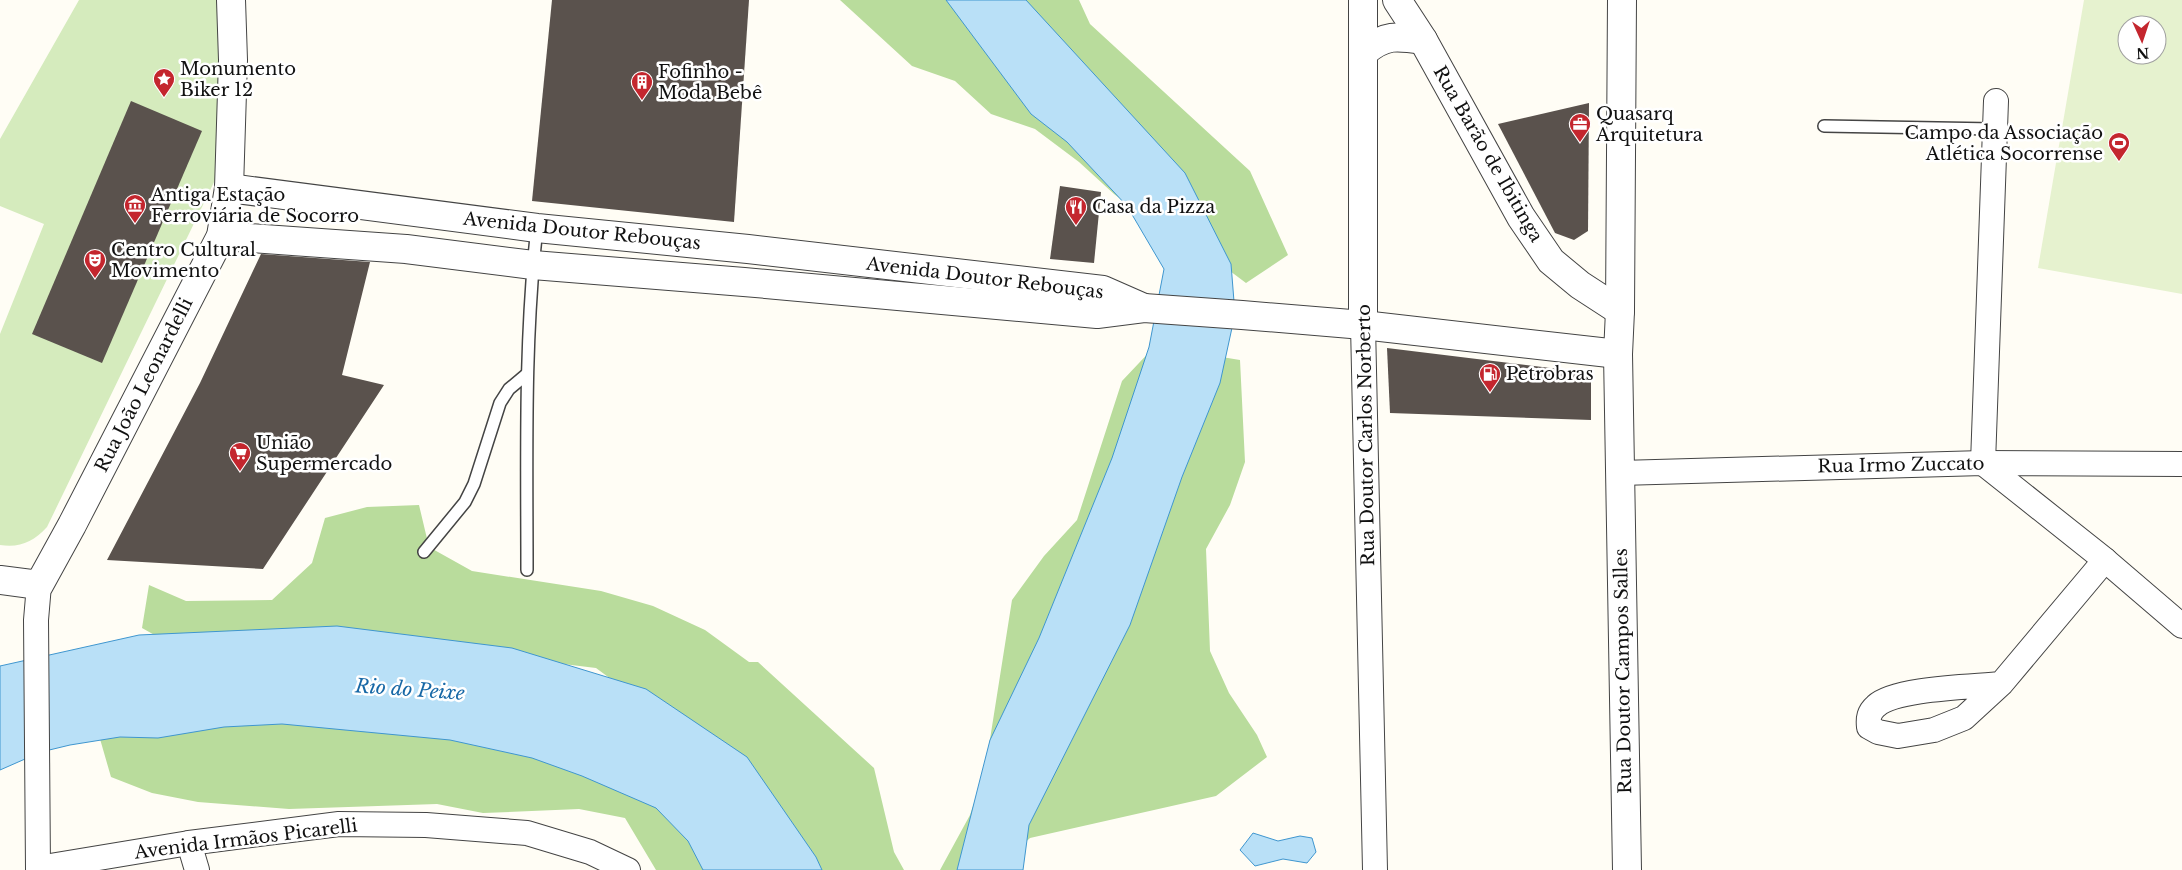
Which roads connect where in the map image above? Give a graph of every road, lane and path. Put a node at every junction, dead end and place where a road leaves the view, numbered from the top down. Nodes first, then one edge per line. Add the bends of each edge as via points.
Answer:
1 (231, 0) edge
2 (1363, 0) edge
3 (1397, 0) edge
4 (1622, 0) edge
5 (1423, 40) junction
6 (1364, 52) junction
7 (1996, 101) dead end
8 (1824, 126) dead end
9 (1994, 129) junction
10 (229, 188) junction
11 (408, 211) junction
12 (537, 228) junction
13 (221, 236) junction
14 (406, 249) junction
15 (748, 249) junction
16 (533, 265) junction
17 (948, 272) junction
18 (744, 282) junction
19 (945, 301) junction
20 (1150, 308) junction
21 (1620, 311) junction
22 (1364, 325) junction
23 (1618, 354) junction
24 (527, 374) junction
25 (1983, 463) junction
26 (2182, 464) edge
27 (1620, 473) junction
28 (424, 552) dead end
29 (2105, 560) junction
30 (527, 570) dead end
31 (0, 580) edge
32 (39, 585) junction
33 (2182, 626) edge
34 (2001, 684) junction
35 (189, 843) junction
36 (38, 869) edge
37 (197, 870) edge
38 (628, 870) edge
39 (1375, 870) edge
40 (1627, 870) edge

1 - 10 street, Rua João Leonardelli via 233,60
2 - 6 street, Rua Doutor Carlos Norberto
3 - 5 street, Rua Barão de Ibitinga
4 - 21 street
5 - 6 street via 1388,37
5 - 21 street, Rua Barão de Ibitinga via 1521,217 1551,261
6 - 22 street, Rua Doutor Carlos Norberto
7 - 9 street
8 - 9 lane
9 - 25 street
10 - 11 street, Avenida Doutor Rebouças
10 - 13 street, Rua João Leonardelli
11 - 12 street, Avenida Doutor Rebouças
11 - 14 street
12 - 15 street, Avenida Doutor Rebouças
12 - 16 lane
13 - 14 street, Avenida Doutor Rebouças
13 - 32 street, Rua João Leonardelli
14 - 16 street, Avenida Doutor Rebouças
15 - 17 street, Avenida Doutor Rebouças
15 - 18 street
16 - 18 street, Avenida Doutor Rebouças
16 - 24 lane
17 - 19 street
17 - 20 street, Avenida Doutor Rebouças via 1103,290
18 - 19 street, Avenida Doutor Rebouças
19 - 20 street, Avenida Doutor Rebouças via 1097,314
20 - 22 street
21 - 23 street
22 - 23 street
22 - 39 street, Rua Doutor Carlos Norberto
23 - 27 street, Rua Doutor Campos Salles
24 - 28 lane via 509,389 500,403 465,502
24 - 30 lane
25 - 26 street, Rua Irmo Zuccato
25 - 27 street, Rua Irmo Zuccato
25 - 29 street
27 - 40 street, Rua Doutor Campos Salles
29 - 33 street
29 - 34 street
31 - 32 street
32 - 36 street via 36,620
34 - 34 street via 1929,690 1888,698 1875,706 1868,716 1869,727 1898,736 1934,730 1964,718
35 - 36 street, Avenida Irmãos Picarelli
35 - 37 street
35 - 38 street, Avenida Irmãos Picarelli via 339,824 426,825 527,833 590,852

